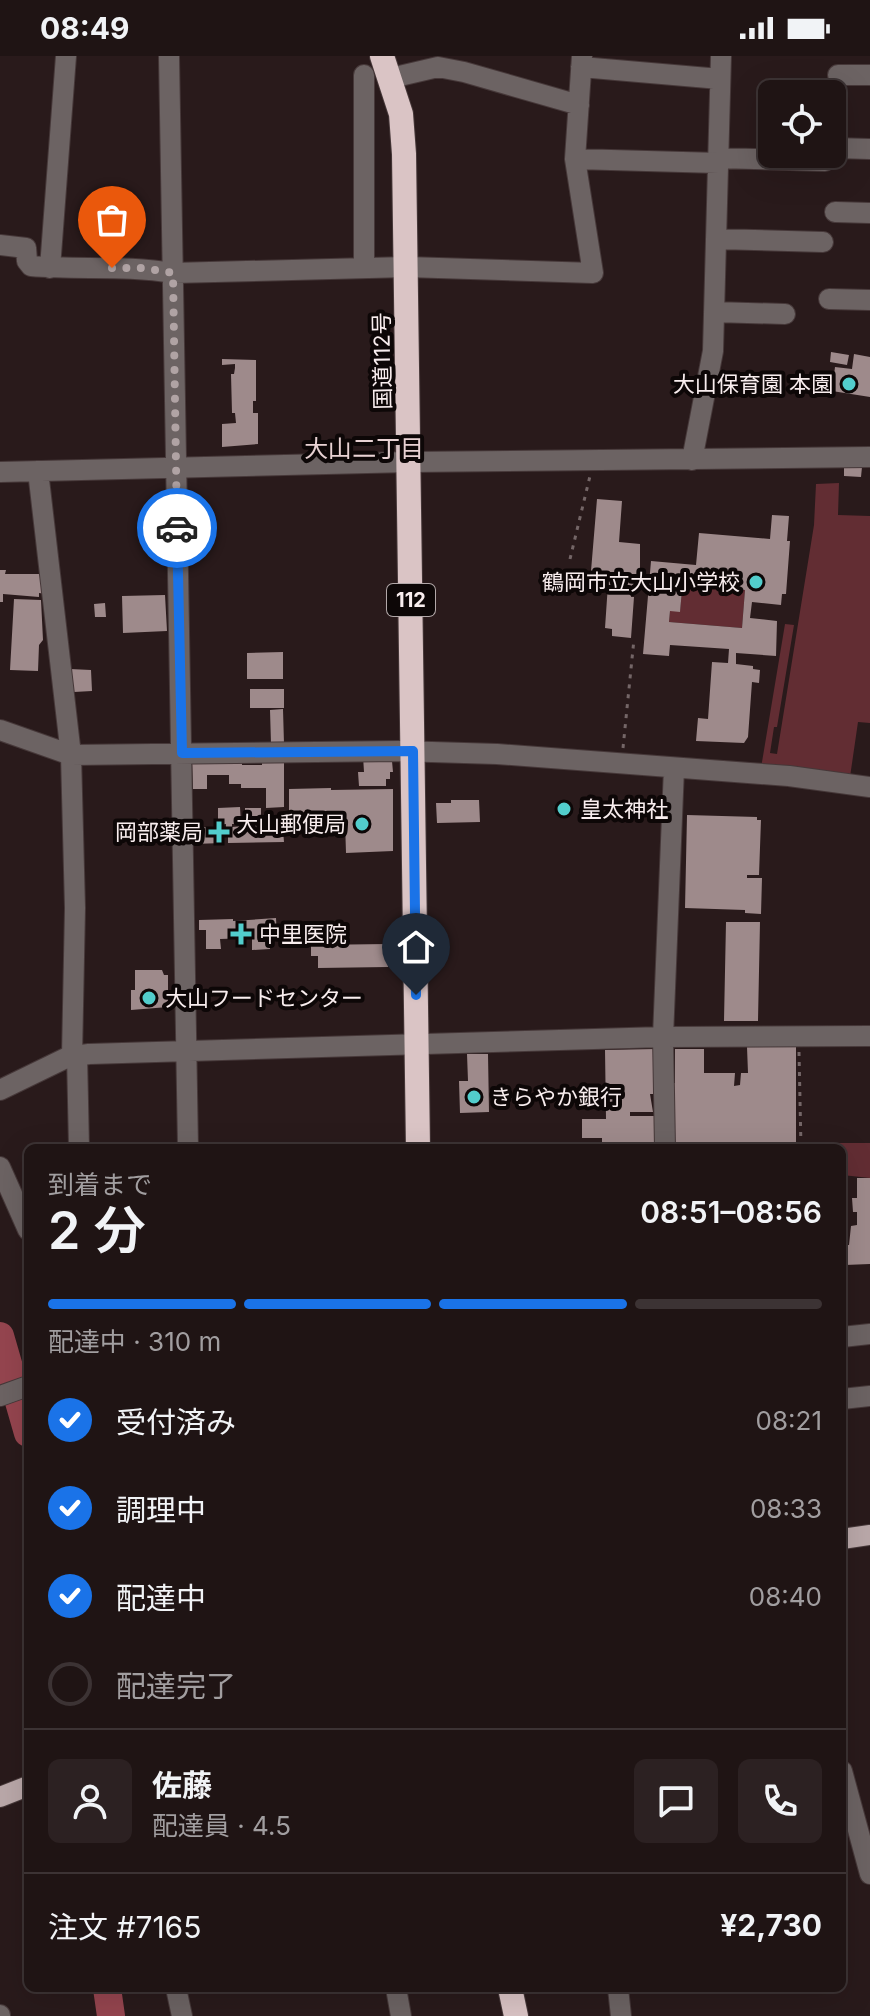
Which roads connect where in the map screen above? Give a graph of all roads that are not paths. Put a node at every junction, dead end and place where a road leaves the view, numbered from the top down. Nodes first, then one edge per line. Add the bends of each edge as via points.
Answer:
1 (66, 56) edge
2 (169, 56) edge
3 (721, 56) edge
4 (582, 61) edge
5 (650, 64) edge
6 (386, 67) edge
7 (364, 75) dead end
8 (838, 75) dead end
9 (870, 75) edge
10 (720, 79) junction
11 (579, 105) junction
12 (870, 149) edge
13 (575, 159) junction
14 (718, 160) junction
15 (835, 212) dead end
16 (870, 213) edge
17 (716, 239) junction
18 (823, 242) dead end
19 (0, 245) edge
20 (407, 267) junction
21 (50, 268) junction
22 (364, 268) junction
23 (173, 273) junction
24 (829, 299) dead end
25 (870, 300) edge
26 (714, 312) junction
27 (785, 314) dead end
28 (870, 457) edge
29 (692, 460) junction
30 (409, 462) junction
31 (176, 466) junction
32 (38, 471) junction
33 (0, 472) edge
34 (0, 730) edge
35 (413, 751) junction
36 (182, 753) junction
37 (71, 755) junction
38 (674, 768) junction
39 (870, 787) edge
40 (870, 1036) edge
41 (663, 1037) junction
42 (416, 1045) junction
43 (185, 1053) junction
44 (74, 1056) junction
45 (0, 1090) edge
46 (79, 1144) edge
47 (188, 1144) edge
48 (418, 1144) edge
49 (665, 1144) edge
50 (0, 1167) edge
51 (24, 1221) edge
52 (870, 1334) edge
53 (846, 1337) edge
54 (24, 1387) edge
55 (0, 1396) edge
56 (870, 1396) edge
57 (846, 1399) edge
58 (870, 1535) edge
59 (846, 1538) edge
60 (846, 1786) edge
61 (24, 1788) edge
62 (0, 1797) edge
63 (870, 1874) edge
64 (177, 1992) edge
65 (397, 1992) edge
66 (511, 1992) edge
67 (618, 1992) edge
68 (182, 2016) edge
69 (401, 2016) edge
70 (516, 2016) edge
71 (621, 2016) edge

1 - 21 street
2 - 23 street
3 - 10 street
4 - 5 street
4 - 11 street
5 - 10 street
6 - 11 street via 464,72
6 - 20 highway, 国道112号 / 112 via 404,133
7 - 22 street
8 - 9 street
10 - 14 street
11 - 13 street
12 - 14 street
13 - 14 street
13 - 20 street via 593,273
14 - 17 street
15 - 16 street
17 - 18 street
17 - 26 street
19 - 21 street via 26,248 31,266
20 - 22 street
20 - 30 highway, 国道112号 / 112
21 - 23 street
22 - 23 street
23 - 31 street
24 - 25 street
26 - 27 street
26 - 29 street via 713,351
28 - 29 street
29 - 30 street
30 - 31 street
30 - 35 highway, 国道112号 / 112
31 - 32 street
31 - 36 street
32 - 33 street
32 - 37 street
34 - 37 street
35 - 36 street
35 - 38 street
35 - 42 highway, 国道112号 / 112
36 - 37 street
36 - 43 street
37 - 44 street
38 - 39 street
38 - 41 street
40 - 41 street
41 - 42 street
41 - 49 street
42 - 43 street
42 - 48 highway, 国道112号 / 112
43 - 44 street
43 - 47 street
44 - 45 street
44 - 46 street
50 - 51 street
52 - 53 street
54 - 55 street
56 - 57 street
58 - 59 main road
60 - 63 street
61 - 62 main road
64 - 68 street
65 - 69 street
66 - 70 highway
67 - 71 street

